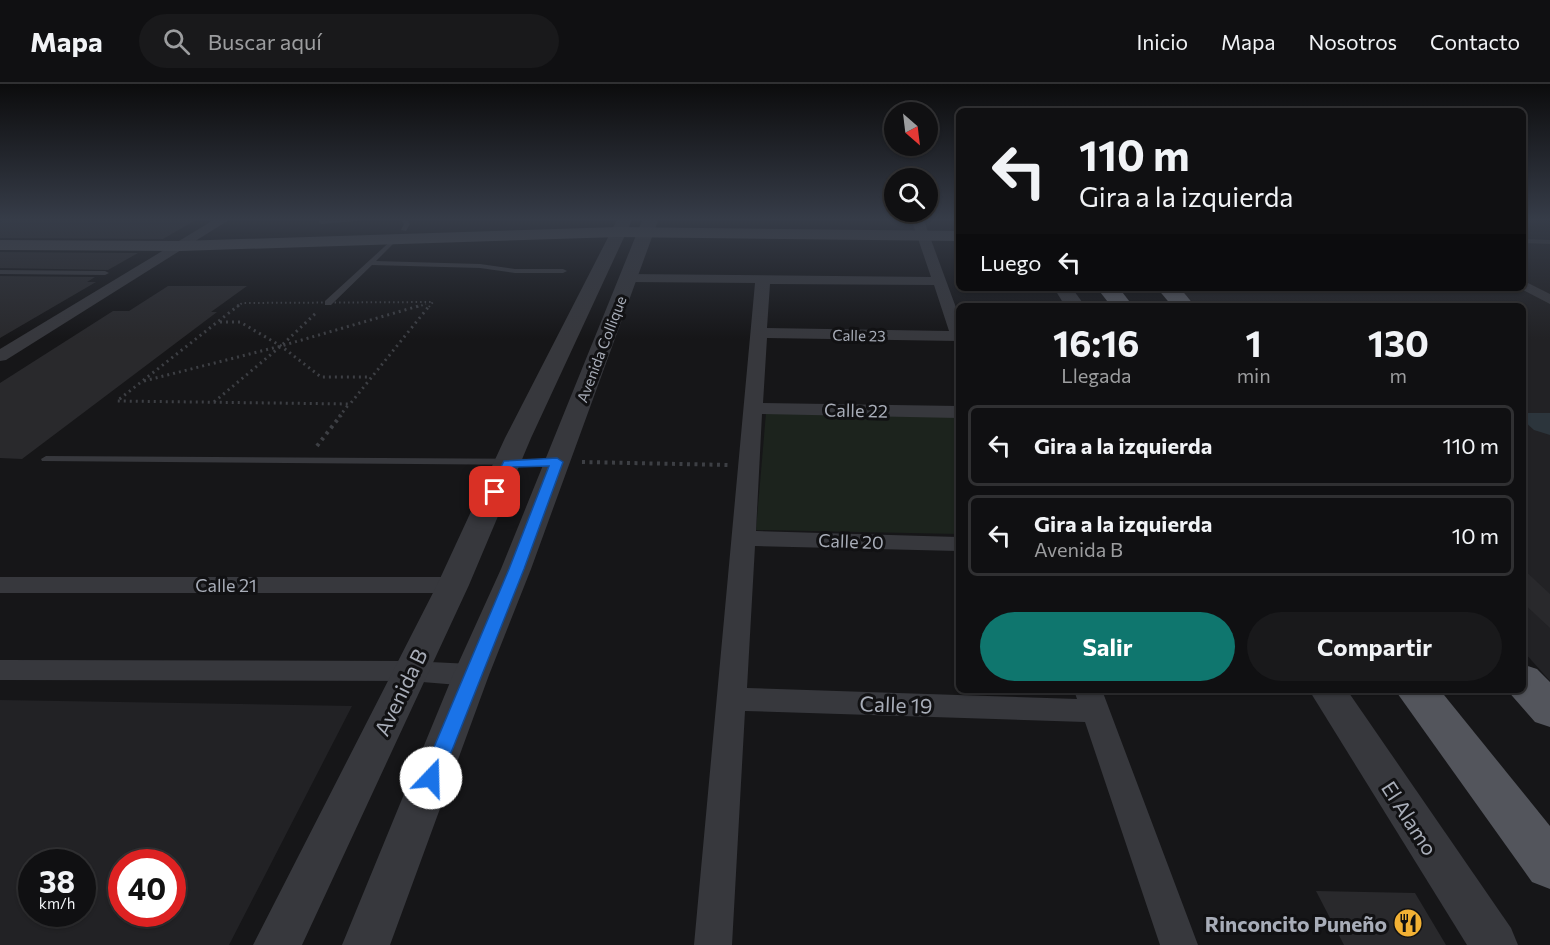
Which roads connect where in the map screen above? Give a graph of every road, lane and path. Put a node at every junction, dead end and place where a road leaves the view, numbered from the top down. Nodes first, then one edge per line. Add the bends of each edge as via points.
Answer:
1 (160, 258) edge
2 (376, 258) edge
3 (606, 258) edge
4 (635, 258) edge
5 (932, 258) edge
6 (372, 263) junction
7 (563, 271) dead end
8 (0, 272) edge
9 (105, 273) dead end
10 (628, 278) junction
11 (763, 278) junction
12 (940, 281) junction
13 (1526, 286) edge
14 (1110, 291) edge
15 (1171, 291) edge
16 (1550, 300) edge
17 (433, 302) junction
18 (328, 303) junction
19 (1120, 303) edge
20 (1181, 303) edge
21 (218, 321) junction
22 (956, 329) edge
23 (759, 333) junction
24 (956, 335) edge
25 (281, 346) junction
26 (0, 356) edge
27 (370, 377) junction
28 (142, 382) junction
29 (213, 402) junction
30 (350, 404) junction
31 (753, 408) junction
32 (956, 412) edge
33 (513, 451) junction
34 (560, 454) junction
35 (46, 459) dead end
36 (306, 459) junction
37 (749, 466) junction
38 (744, 538) junction
39 (956, 544) edge
40 (0, 585) edge
41 (453, 585) junction
42 (0, 670) edge
43 (410, 671) junction
44 (471, 675) junction
45 (1526, 684) edge
46 (1329, 693) edge
47 (1418, 693) edge
48 (732, 699) junction
49 (1092, 701) edge
50 (1550, 710) edge
51 (1550, 865) edge
52 (277, 945) edge
53 (366, 945) edge
54 (713, 945) edge
55 (1179, 945) edge
56 (1494, 945) edge

1 - 26 street
2 - 6 lane
3 - 33 street, Avenida B
4 - 10 street, Avenida Collique
5 - 12 street
6 - 7 lane
6 - 18 lane
8 - 9 lane
10 - 11 street
10 - 34 street, Avenida Collique
11 - 12 street
11 - 23 street
12 - 22 street
13 - 16 street
14 - 19 main road
15 - 20 main road
17 - 18 path
17 - 25 path
17 - 27 path
18 - 21 path via 242,303
18 - 25 path
21 - 25 path via 240,322
21 - 28 path
23 - 24 street, Calle 23
23 - 31 street
25 - 27 path via 321,378
25 - 28 path
25 - 29 path
27 - 30 path
28 - 29 path via 117,401
29 - 30 path
30 - 36 path
31 - 32 street, Calle 22
31 - 37 street
33 - 34 lane
33 - 36 lane
33 - 41 street, Avenida B
34 - 37 path
34 - 44 street
35 - 36 lane
37 - 38 street
38 - 39 street, Calle 20
38 - 48 street
40 - 41 street, Calle 21
41 - 43 street, Avenida B
42 - 43 street
43 - 44 street
43 - 52 street, Avenida B
44 - 53 street
45 - 50 main road
46 - 56 street, El Alamo
47 - 51 main road
48 - 49 street, Calle 19
48 - 54 street
49 - 55 street

